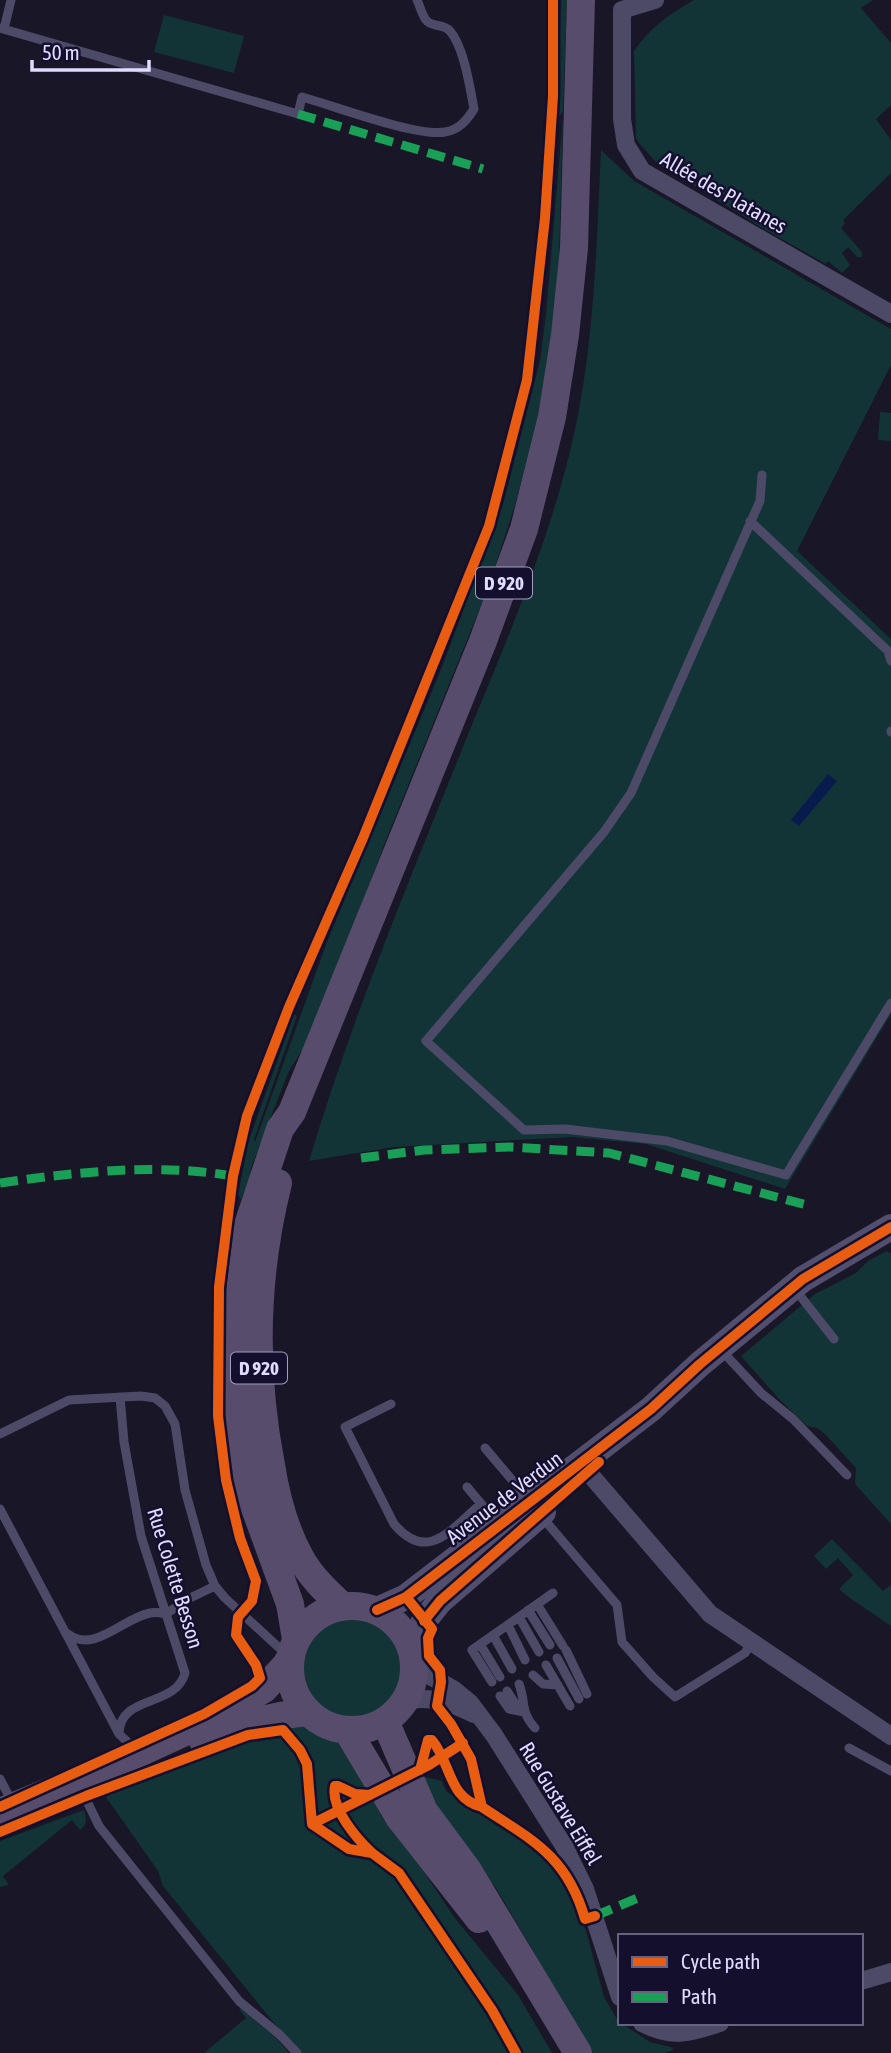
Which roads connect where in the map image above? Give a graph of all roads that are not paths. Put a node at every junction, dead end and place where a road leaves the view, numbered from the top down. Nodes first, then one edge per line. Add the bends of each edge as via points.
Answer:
1 (10, 0) edge
2 (417, 0) edge
3 (655, 0) edge
4 (579, 7) edge
5 (2, 28) edge
6 (891, 314) edge
7 (762, 475) dead end
8 (750, 521) junction
9 (891, 661) edge
10 (891, 1003) edge
11 (292, 1112) junction
12 (891, 1227) edge
13 (793, 1287) junction
14 (834, 1339) dead end
15 (719, 1347) junction
16 (120, 1397) junction
17 (391, 1404) dead end
18 (651, 1409) junction
19 (0, 1434) edge
20 (485, 1448) dead end
21 (588, 1472) junction
22 (847, 1475) dead end
23 (467, 1488) dead end
24 (481, 1504) junction
25 (0, 1508) edge
26 (535, 1508) junction
27 (505, 1532) junction
28 (215, 1586) junction
29 (553, 1593) dead end
30 (537, 1604) junction
31 (342, 1606) junction
32 (377, 1610) junction
33 (528, 1611) junction
34 (166, 1614) junction
35 (519, 1617) junction
36 (508, 1625) junction
37 (65, 1632) junction
38 (493, 1635) junction
39 (752, 1642) junction
40 (550, 1645) dead end
41 (293, 1648) junction
42 (539, 1652) dead end
43 (413, 1658) junction
44 (557, 1658) dead end
45 (526, 1660) dead end
46 (546, 1665) dead end
47 (512, 1669) dead end
48 (533, 1675) dead end
49 (496, 1679) dead end
50 (519, 1684) dead end
51 (558, 1685) junction
52 (504, 1694) dead end
53 (405, 1701) junction
54 (570, 1706) dead end
55 (524, 1711) junction
56 (308, 1712) junction
57 (480, 1717) junction
58 (385, 1721) junction
59 (535, 1728) dead end
60 (347, 1730) junction
61 (891, 1736) edge
62 (129, 1743) junction
63 (849, 1748) dead end
64 (891, 1770) edge
65 (0, 1779) edge
66 (83, 1793) junction
67 (5, 1815) edge
68 (891, 1972) edge
69 (863, 1980) edge
70 (618, 1991) edge
71 (555, 2014) junction
72 (646, 2025) edge
73 (712, 2025) edge
74 (297, 2053) edge
75 (578, 2053) edge

1 - 5 lane
2 - 5 lane via 425,20 451,32 466,67 474,109 465,123 447,132 422,132 302,97 298,114
3 - 6 street, Allée des Platanes via 622,10 622,118 626,145 642,170
4 - 11 main road, D 920 via 574,248 565,335 552,417 524,528 483,642
7 - 8 lane via 760,501
8 - 9 lane via 888,651
8 - 10 lane via 631,793 604,832 426,1041 524,1130 565,1129 667,1141 786,1175
11 - 31 main road, D 920 via 261,1281 262,1407 276,1497 287,1530 300,1559
11 - 41 main road, D 920 via 280,1129 248,1225 236,1361 248,1489 290,1604
12 - 13 main road, Avenue de Verdun
13 - 14 lane
13 - 15 main road, Avenue de Verdun
15 - 18 main road, Avenue de Verdun
15 - 22 lane
16 - 19 lane via 69,1400
16 - 28 lane via 155,1398 171,1413 185,1490
16 - 34 lane, Rue Colette Besson via 141,1536
17 - 24 lane via 345,1427 404,1535 419,1544 433,1542
18 - 21 main road, Avenue de Verdun
18 - 26 main road, Avenue de Verdun
20 - 26 lane
21 - 26 main road, Avenue de Verdun
21 - 39 street via 710,1614
23 - 24 lane
24 - 27 lane
25 - 37 lane
26 - 27 main road, Avenue de Verdun
26 - 39 lane via 617,1605 622,1642 675,1696 745,1653
27 - 32 main road, Avenue de Verdun via 406,1597
27 - 43 main road, Avenue de Verdun via 424,1622
28 - 34 lane
28 - 41 lane
29 - 30 lane
30 - 33 lane
30 - 44 lane via 565,1648 583,1697
31 - 32 main road
31 - 41 main road via 308,1623
32 - 43 main road via 404,1633
33 - 35 lane
33 - 40 lane
34 - 37 lane via 136,1617 86,1642
34 - 62 lane, Rue Colette Besson via 184,1665 183,1680 166,1694 125,1712 119,1724
35 - 36 lane
35 - 42 lane
36 - 38 lane
36 - 45 lane
37 - 62 lane
38 - 47 lane
38 - 49 lane via 476,1647
39 - 61 street
41 - 56 main road via 290,1677
41 - 62 main road via 286,1665 264,1689 200,1725
43 - 53 main road
43 - 57 street, Rue Gustave Eiffel via 470,1703
46 - 51 lane
48 - 51 lane via 543,1684
50 - 55 lane
51 - 54 lane
52 - 55 lane
53 - 57 street via 438,1700
53 - 58 main road
55 - 59 lane
56 - 60 main road via 321,1722
56 - 66 main road via 249,1722
57 - 70 street, Rue Gustave Eiffel via 564,1846 585,1889
58 - 60 main road
58 - 71 main road via 424,1811 467,1869
60 - 71 main road via 399,1817
62 - 67 main road
63 - 64 lane
65 - 67 lane
66 - 67 main road
66 - 74 lane via 99,1826 239,2001
68 - 69 street
71 - 75 main road
72 - 73 street via 674,2035

